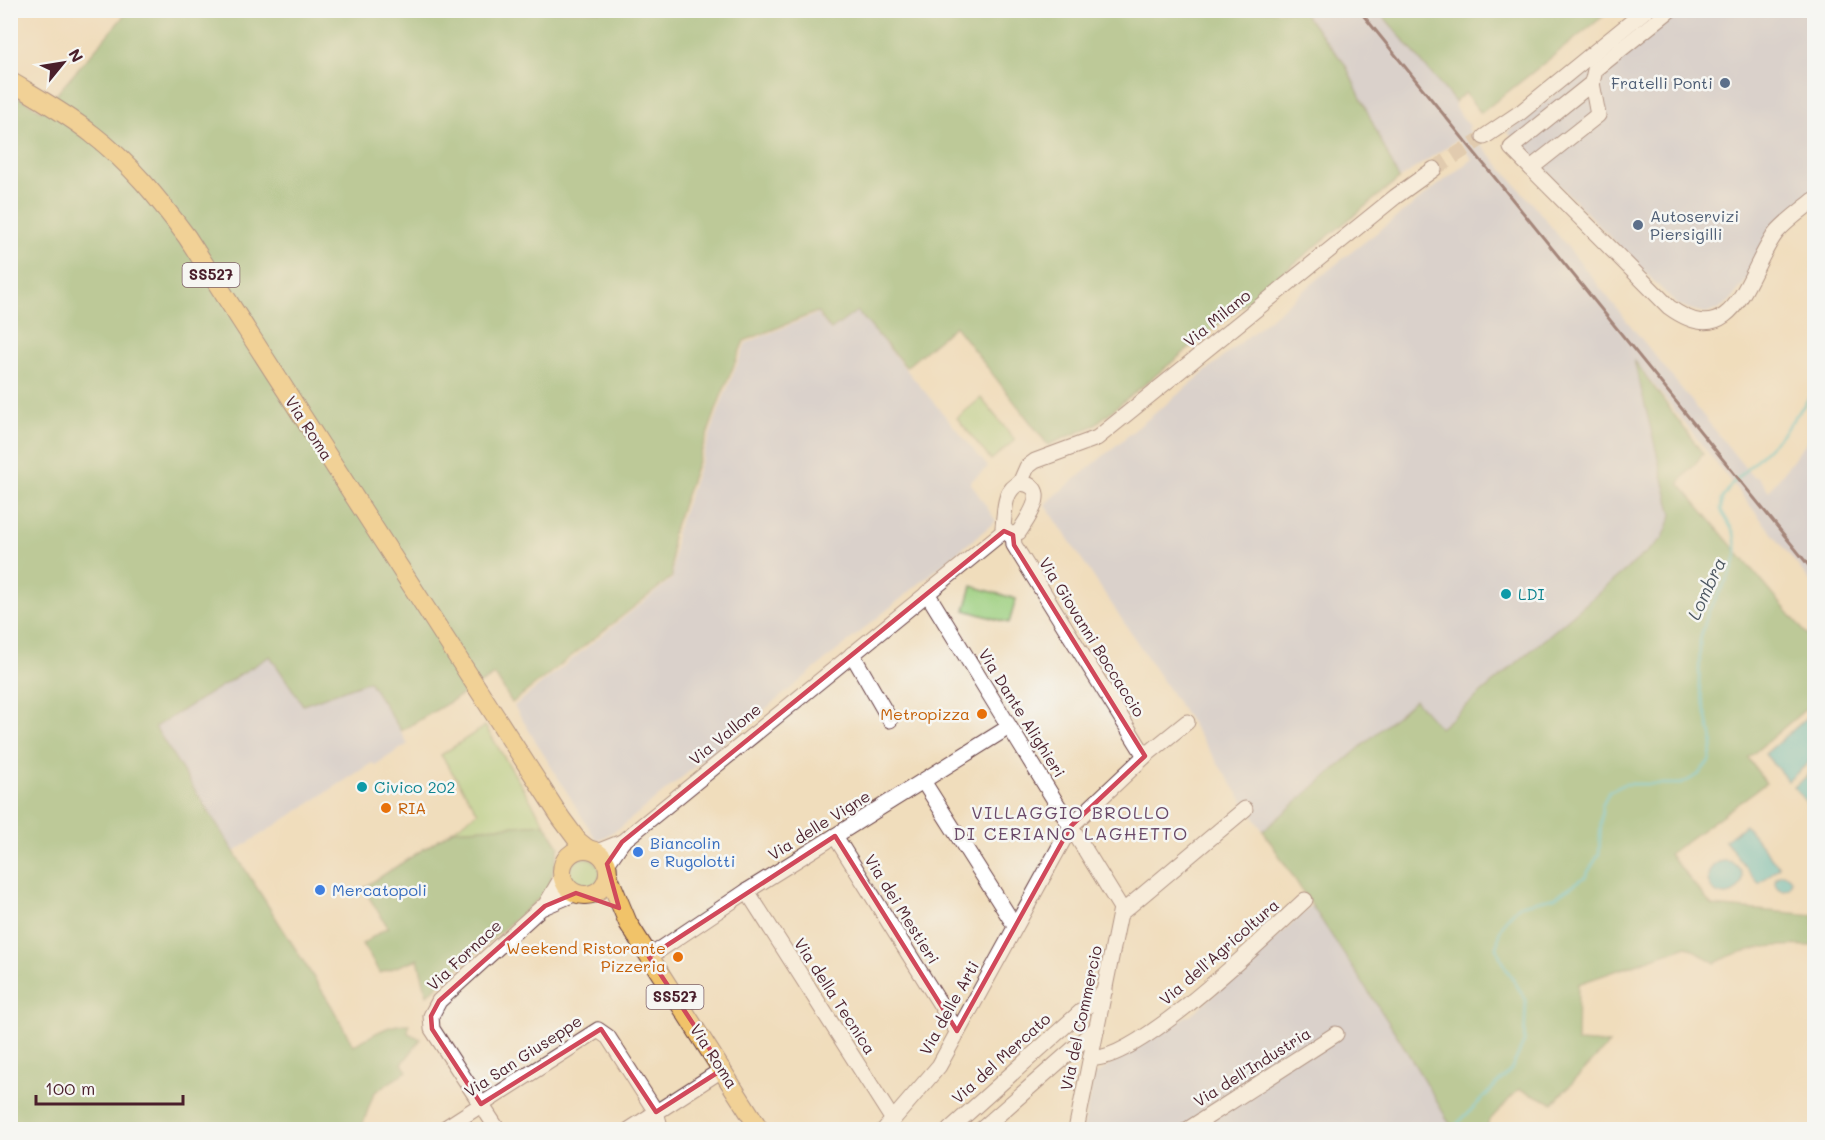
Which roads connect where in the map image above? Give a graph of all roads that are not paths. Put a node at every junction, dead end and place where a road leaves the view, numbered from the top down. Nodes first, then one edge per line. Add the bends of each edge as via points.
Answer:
1 (1646, 10) edge
2 (1670, 10) edge
3 (10, 81) edge
4 (1592, 83) junction
5 (1484, 137) tunnel mouth
6 (1528, 165) junction
7 (1434, 169) tunnel mouth
8 (1815, 200) edge
9 (1020, 483) junction
10 (1009, 533) junction
11 (927, 593) junction
12 (852, 654) junction
13 (890, 720) dead end
14 (1187, 722) dead end
15 (1009, 727) junction
16 (1145, 756) junction
17 (923, 781) junction
18 (1245, 809) dead end
19 (561, 818) junction
20 (1071, 826) junction
21 (835, 836) junction
22 (600, 860) junction
23 (564, 868) junction
24 (747, 891) junction
25 (582, 894) junction
26 (1305, 900) dead end
27 (544, 906) junction
28 (1121, 914) junction
29 (628, 923) junction
30 (1015, 926) junction
31 (649, 957) junction
32 (1105, 990) junction
33 (1097, 1028) junction
34 (957, 1031) junction
35 (1336, 1034) dead end
36 (1091, 1058) junction
37 (723, 1070) junction
38 (482, 1104) junction
39 (656, 1113) junction
40 (888, 1125) edge
41 (760, 1129) edge
42 (442, 1130) edge
43 (498, 1130) edge
44 (629, 1130) edge
45 (661, 1130) edge
46 (949, 1130) edge
47 (981, 1130) edge
48 (1076, 1130) edge
49 (1187, 1130) edge

1 - 5 street via 1521,112
2 - 4 street via 1595,70
3 - 19 main road, Via Roma / SS527 via 65,115 112,151 144,183 187,237
4 - 6 street via 1597,105
4 - 6 street via 1511,148
6 - 8 street via 1669,307 1685,319 1704,322 1731,309 1745,293 1776,233
7 - 9 street, Via Milano via 1395,196 1097,438 1035,461
9 - 10 street, Via Milano via 1007,495
9 - 10 street via 1036,491 1037,503 1019,532
10 - 11 street
10 - 16 street, Via Giovanni Boccaccio
11 - 12 street, Via Vallone
11 - 15 street, Via Dante Alighieri
12 - 13 street
12 - 22 street, Via Vallone
14 - 16 street, Via delle Arti
15 - 17 street, Via delle Vigne
15 - 20 street, Via Dante Alighieri
16 - 20 street, Via delle Arti
17 - 21 street, Via delle Vigne
17 - 30 street
18 - 28 street
19 - 22 main road, Via Roma / SS527 via 578,841
19 - 23 main road, Via Roma / SS527 via 567,844
20 - 28 street, Via Dante Alighieri via 1115,896
20 - 30 street, Via delle Arti
21 - 24 street, Via delle Vigne
21 - 34 street, Via dei Mestieri
22 - 23 main road via 580,849
22 - 25 main road via 602,888
22 - 29 main road, Via Roma / SS527
23 - 25 main road, SS527 via 568,887
23 - 27 street, Via Fornace
24 - 31 street, Via delle Vigne
24 - 40 street, Via della Tecnica
25 - 27 street, Via Fornace
25 - 29 main road, Via Roma / SS527 via 606,902
26 - 36 street, Via dell'Agricoltura via 1182,1012 1107,1057
27 - 38 street, Via Fornace via 440,1001 431,1016 432,1029
28 - 32 street, Via del Commercio
29 - 31 main road, Via Roma / SS527
30 - 34 street, Via delle Arti
31 - 37 main road, Via Roma / SS527
32 - 33 street, Via del Commercio
32 - 46 street, Via del Mercato
33 - 36 street, Via del Commercio
33 - 47 street
34 - 40 street, Via delle Arti via 939,1066
35 - 49 street, Via dell'Industria
36 - 48 street, Via del Commercio
37 - 39 street
37 - 41 main road, Via Roma / SS527
38 - 39 street, Via San Giuseppe via 598,1030 608,1037
38 - 42 street, Via San Giuseppe
38 - 43 street, Via Fornace
39 - 44 street
39 - 45 street

